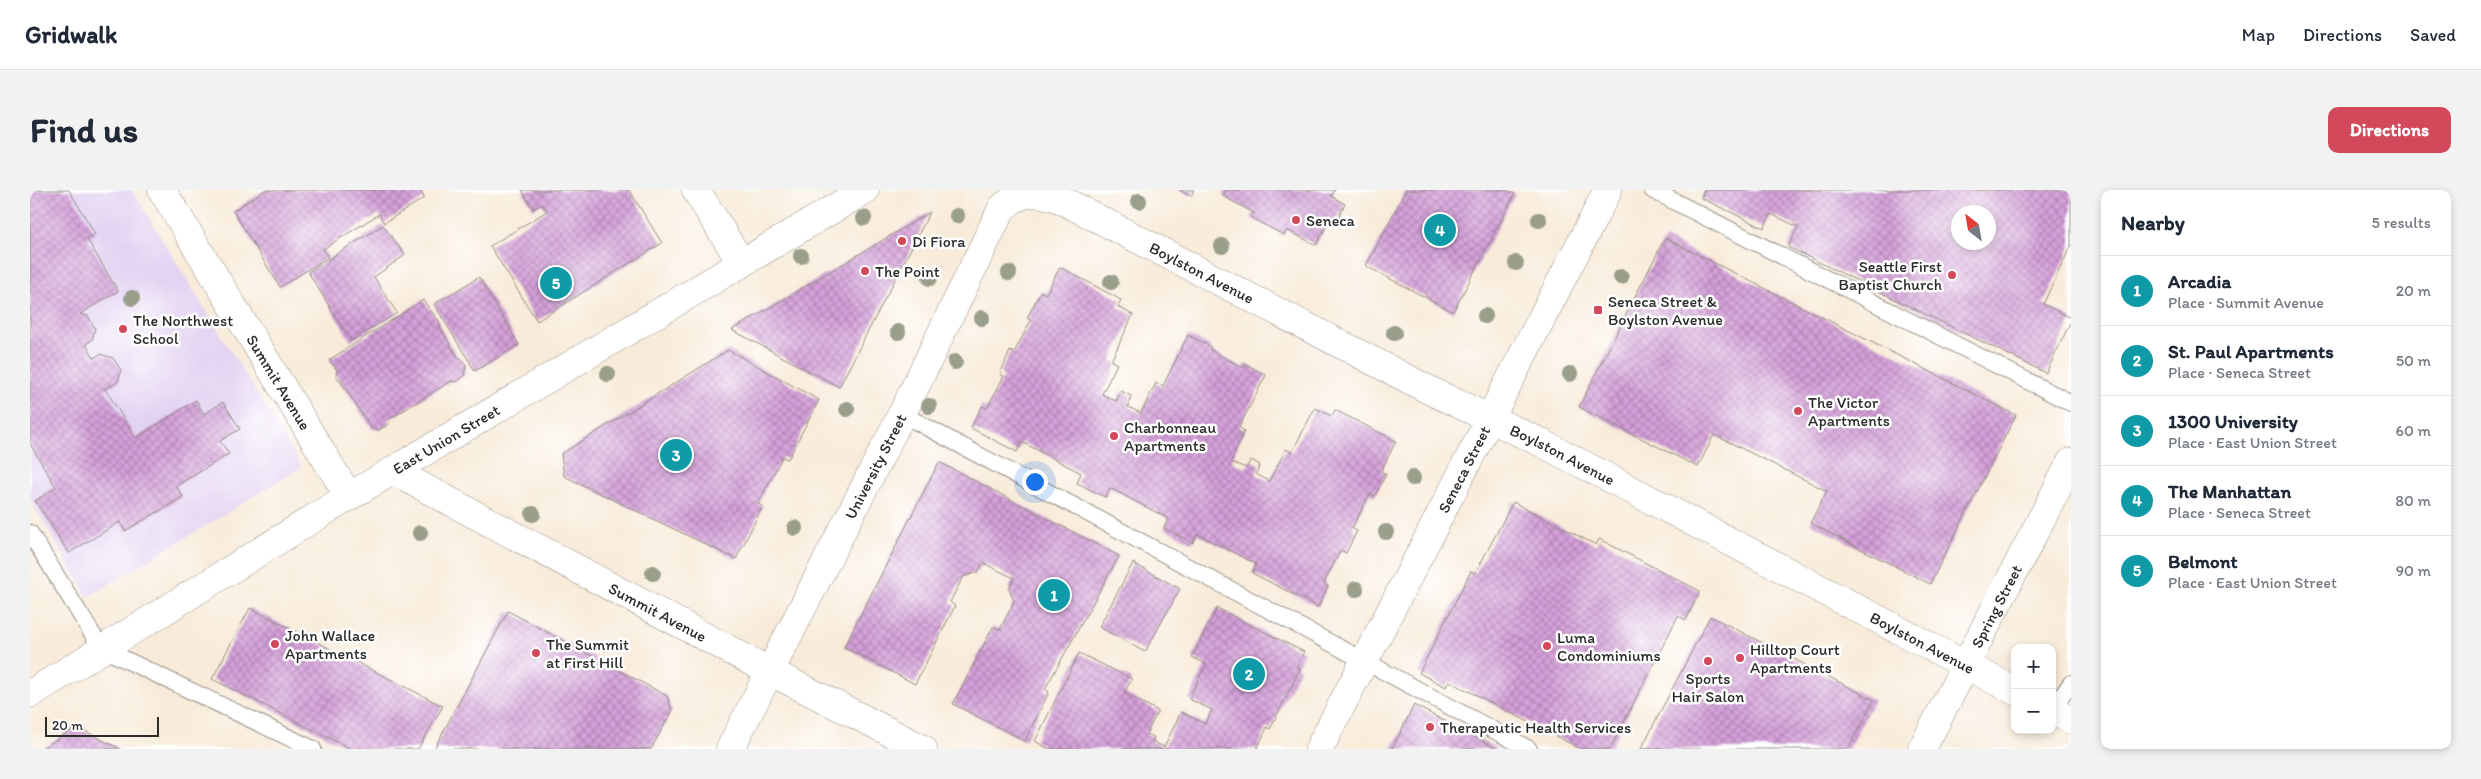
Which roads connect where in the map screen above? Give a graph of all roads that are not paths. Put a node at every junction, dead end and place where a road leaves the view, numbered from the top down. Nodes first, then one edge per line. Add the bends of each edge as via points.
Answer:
1 (162, 190) edge
2 (696, 190) edge
3 (865, 190) edge
4 (1608, 190) edge
5 (1652, 190) edge
6 (1027, 191) joint
7 (742, 264) junction
8 (2071, 403) edge
9 (902, 414) junction
10 (1490, 418) junction
11 (2071, 462) edge
12 (393, 471) junction
13 (349, 497) junction
14 (30, 533) edge
15 (101, 648) junction
16 (1365, 661) junction
17 (1964, 664) junction
18 (771, 672) junction
19 (2071, 683) edge
20 (2011, 689) edge
21 (30, 694) edge
22 (2056, 704) edge
23 (2056, 712) edge
24 (2071, 720) edge
25 (313, 749) edge
26 (730, 749) edge
27 (923, 749) edge
28 (1319, 749) edge
29 (1529, 749) edge
30 (1922, 749) edge

1 - 13 street, Summit Avenue
2 - 7 street
3 - 7 street, East Union Street
4 - 10 street, Seneca Street
5 - 8 lane
6 - 9 street, University Street via 1002,208
6 - 10 street, Boylston Avenue via 1040,191 1060,199
7 - 12 street, East Union Street
9 - 16 lane
9 - 18 street, University Street
10 - 16 street, Seneca Street
10 - 17 street, Boylston Avenue
11 - 17 street, Spring Street
12 - 13 street, East Union Street
12 - 18 street, Summit Avenue
13 - 15 street, East Union Street
14 - 15 lane
15 - 21 street, East Union Street
15 - 25 lane
16 - 28 street, Seneca Street
16 - 29 lane
17 - 20 street, Boylston Avenue
17 - 30 street, Spring Street
18 - 26 street, University Street
18 - 27 street, Summit Avenue
19 - 22 lane
23 - 24 street

